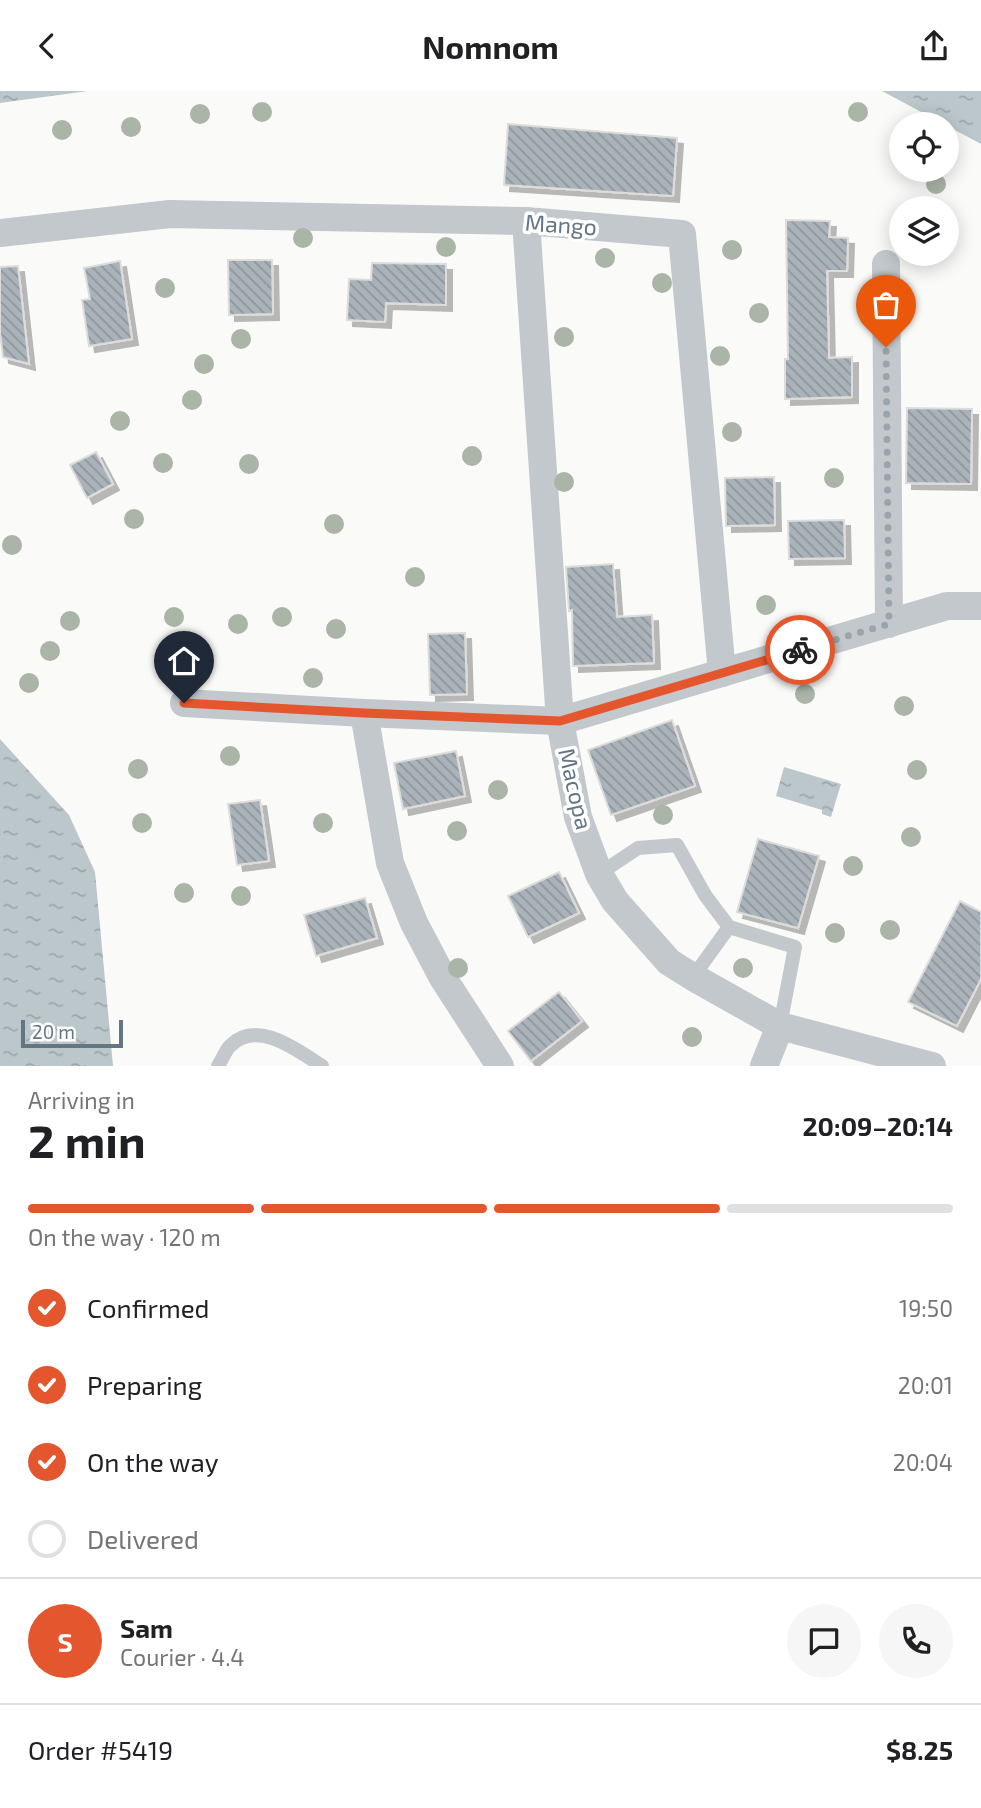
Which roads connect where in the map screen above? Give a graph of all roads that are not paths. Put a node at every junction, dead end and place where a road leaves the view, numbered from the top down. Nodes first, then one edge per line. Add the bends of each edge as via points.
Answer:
1 (526, 221) junction
2 (0, 233) edge
3 (886, 264) dead end
4 (981, 606) edge
5 (889, 624) junction
6 (722, 673) junction
7 (184, 703) dead end
8 (364, 713) junction
9 (560, 721) junction
10 (599, 874) junction
11 (729, 927) junction
12 (693, 977) junction
13 (780, 1026) junction
14 (218, 1066) edge
15 (321, 1066) edge
16 (500, 1066) edge
17 (764, 1066) edge
18 (932, 1066) edge

1 - 2 street, Mango via 170,214
1 - 6 street, Mango via 682,234
1 - 9 street, Macopa
3 - 5 street
4 - 5 street via 947,606
5 - 6 street
6 - 9 street
7 - 8 street
8 - 9 street
8 - 16 street via 390,863 414,923
9 - 10 street, Macopa via 578,817
10 - 11 lane via 638,849 677,845
10 - 12 street, Macopa via 615,901 669,962
11 - 12 lane
11 - 13 lane via 796,947
12 - 13 street, Macopa
13 - 17 street
13 - 18 street, Macopa
14 - 15 lane via 230,1046 261,1035 281,1041

